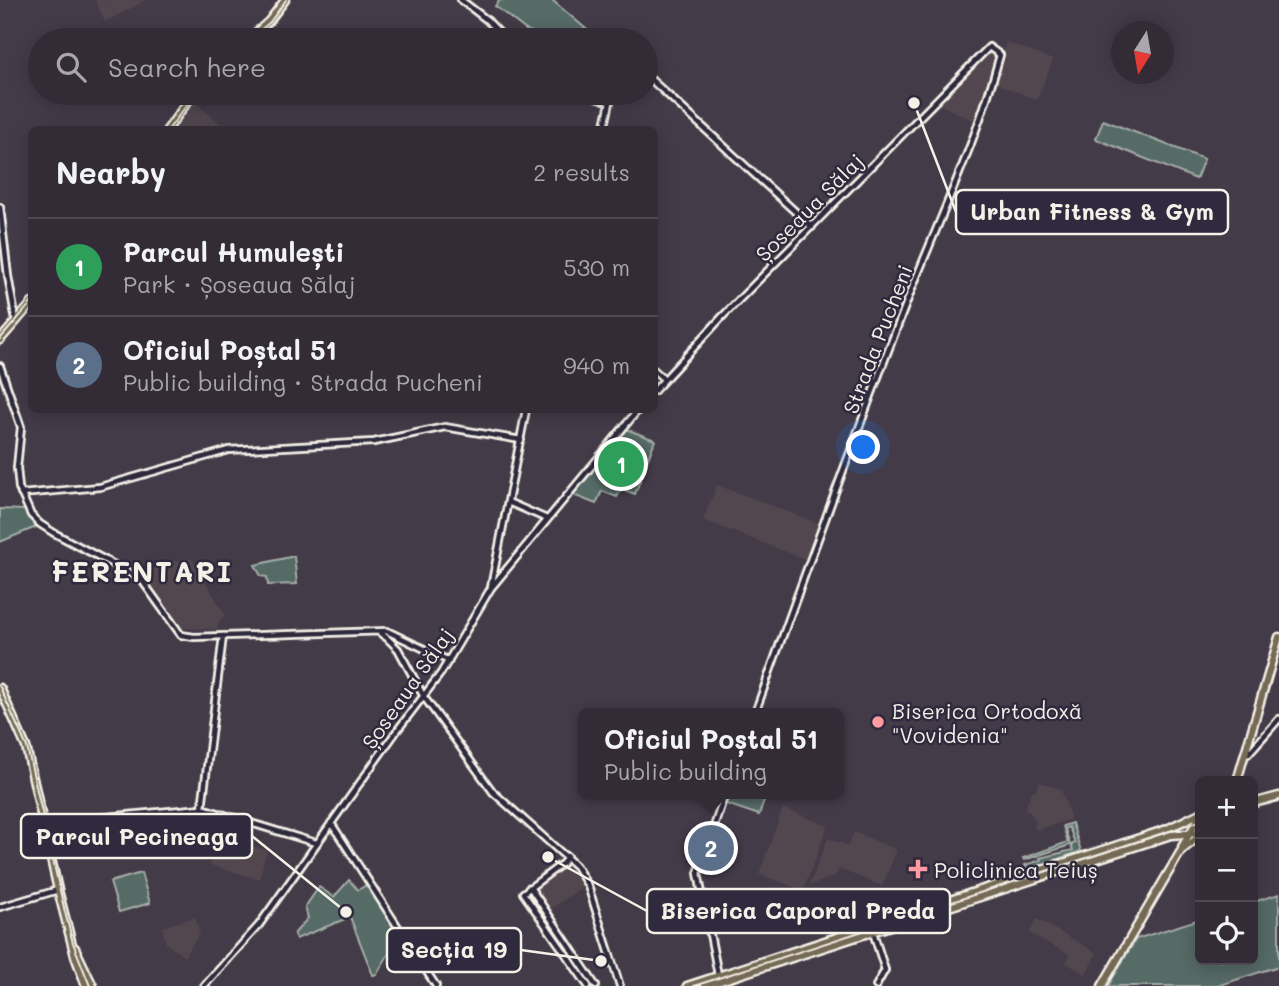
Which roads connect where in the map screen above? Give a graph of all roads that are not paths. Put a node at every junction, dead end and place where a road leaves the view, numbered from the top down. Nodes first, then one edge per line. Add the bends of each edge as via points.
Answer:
1 (285, 0) edge
2 (461, 0) edge
3 (262, 28) edge
4 (495, 28) edge
5 (1000, 55) joint
6 (658, 86) edge
7 (185, 105) edge
8 (609, 105) edge
9 (170, 126) edge
10 (605, 126) edge
11 (0, 207) edge
12 (812, 227) junction
13 (28, 308) edge
14 (16, 321) junction
15 (0, 340) edge
16 (0, 366) edge
17 (658, 374) edge
18 (664, 379) junction
19 (658, 386) edge
20 (526, 413) edge
21 (635, 413) edge
22 (521, 440) junction
23 (21, 494) junction
24 (508, 502) junction
25 (547, 519) junction
26 (496, 564) junction
27 (507, 568) junction
28 (491, 588) junction
29 (379, 633) junction
30 (223, 636) junction
31 (402, 637) junction
32 (1279, 637) edge
33 (398, 649) junction
34 (449, 661) junction
35 (0, 688) edge
36 (424, 696) junction
37 (757, 708) edge
38 (1279, 719) edge
39 (1244, 755) junction
40 (1238, 776) edge
41 (1279, 796) edge
42 (723, 799) edge
43 (1258, 802) edge
44 (202, 808) junction
45 (1195, 816) edge
46 (43, 823) junction
47 (331, 823) junction
48 (1195, 823) edge
49 (1190, 832) junction
50 (1195, 833) edge
51 (1174, 834) junction
52 (1195, 838) edge
53 (317, 843) junction
54 (1182, 848) junction
55 (567, 856) junction
56 (530, 887) junction
57 (58, 890) junction
58 (0, 906) edge
59 (872, 929) junction
60 (562, 934) junction
61 (555, 939) junction
62 (74, 946) junction
63 (584, 967) junction
64 (578, 971) junction
65 (718, 975) junction
66 (86, 986) edge
67 (93, 986) edge
68 (204, 986) edge
69 (436, 986) edge
70 (588, 986) edge
71 (596, 986) edge
72 (620, 986) edge
73 (687, 986) edge
74 (705, 986) edge
75 (876, 986) edge
76 (1102, 986) edge

1 - 3 main road
2 - 4 street
5 - 12 street, Șoseaua Sălaj via 989,47
5 - 37 street, Strada Pucheni via 975,135 906,305
6 - 12 street
7 - 9 main road
8 - 10 street
11 - 14 street
12 - 18 street, Șoseaua Sălaj
13 - 14 main road
14 - 15 main road
16 - 23 street via 21,427 17,475
17 - 18 street
18 - 19 street, Șoseaua Sălaj
20 - 22 street
21 - 25 street, Șoseaua Sălaj
22 - 23 street via 446,427 374,442 229,450 100,487
22 - 24 street
23 - 30 street via 40,524 144,581 177,632 191,637
24 - 25 street
24 - 26 street
25 - 27 street, Șoseaua Sălaj
26 - 27 street via 499,570
26 - 28 street
27 - 28 street, Șoseaua Sălaj
28 - 34 street, Șoseaua Sălaj
29 - 30 street
29 - 31 street
29 - 33 street
30 - 44 street
31 - 33 street
31 - 34 street
32 - 39 main road
33 - 36 street
34 - 36 street, Șoseaua Sălaj
35 - 46 main road via 25,744
36 - 47 street, Șoseaua Sălaj
36 - 55 street via 496,796
38 - 39 street
39 - 40 main road
41 - 43 main road
42 - 65 street via 698,873
44 - 46 street
44 - 53 street
45 - 59 main road
46 - 57 main road
47 - 53 street, Șoseaua Sălaj
47 - 69 street
48 - 49 main road
49 - 50 main road
49 - 51 main road
49 - 54 main road
51 - 54 main road via 1181,836
51 - 59 main road
52 - 54 main road
53 - 68 street, Șoseaua Sălaj via 255,929
54 - 76 main road
55 - 56 street
55 - 72 street via 587,884
56 - 60 street
56 - 61 street via 523,893
57 - 58 street
57 - 62 main road
59 - 65 main road
59 - 74 main road
59 - 75 street via 885,970
60 - 61 street
60 - 63 street
61 - 64 street
62 - 66 main road
62 - 67 main road
63 - 64 street
63 - 71 street
64 - 70 street
65 - 73 main road

